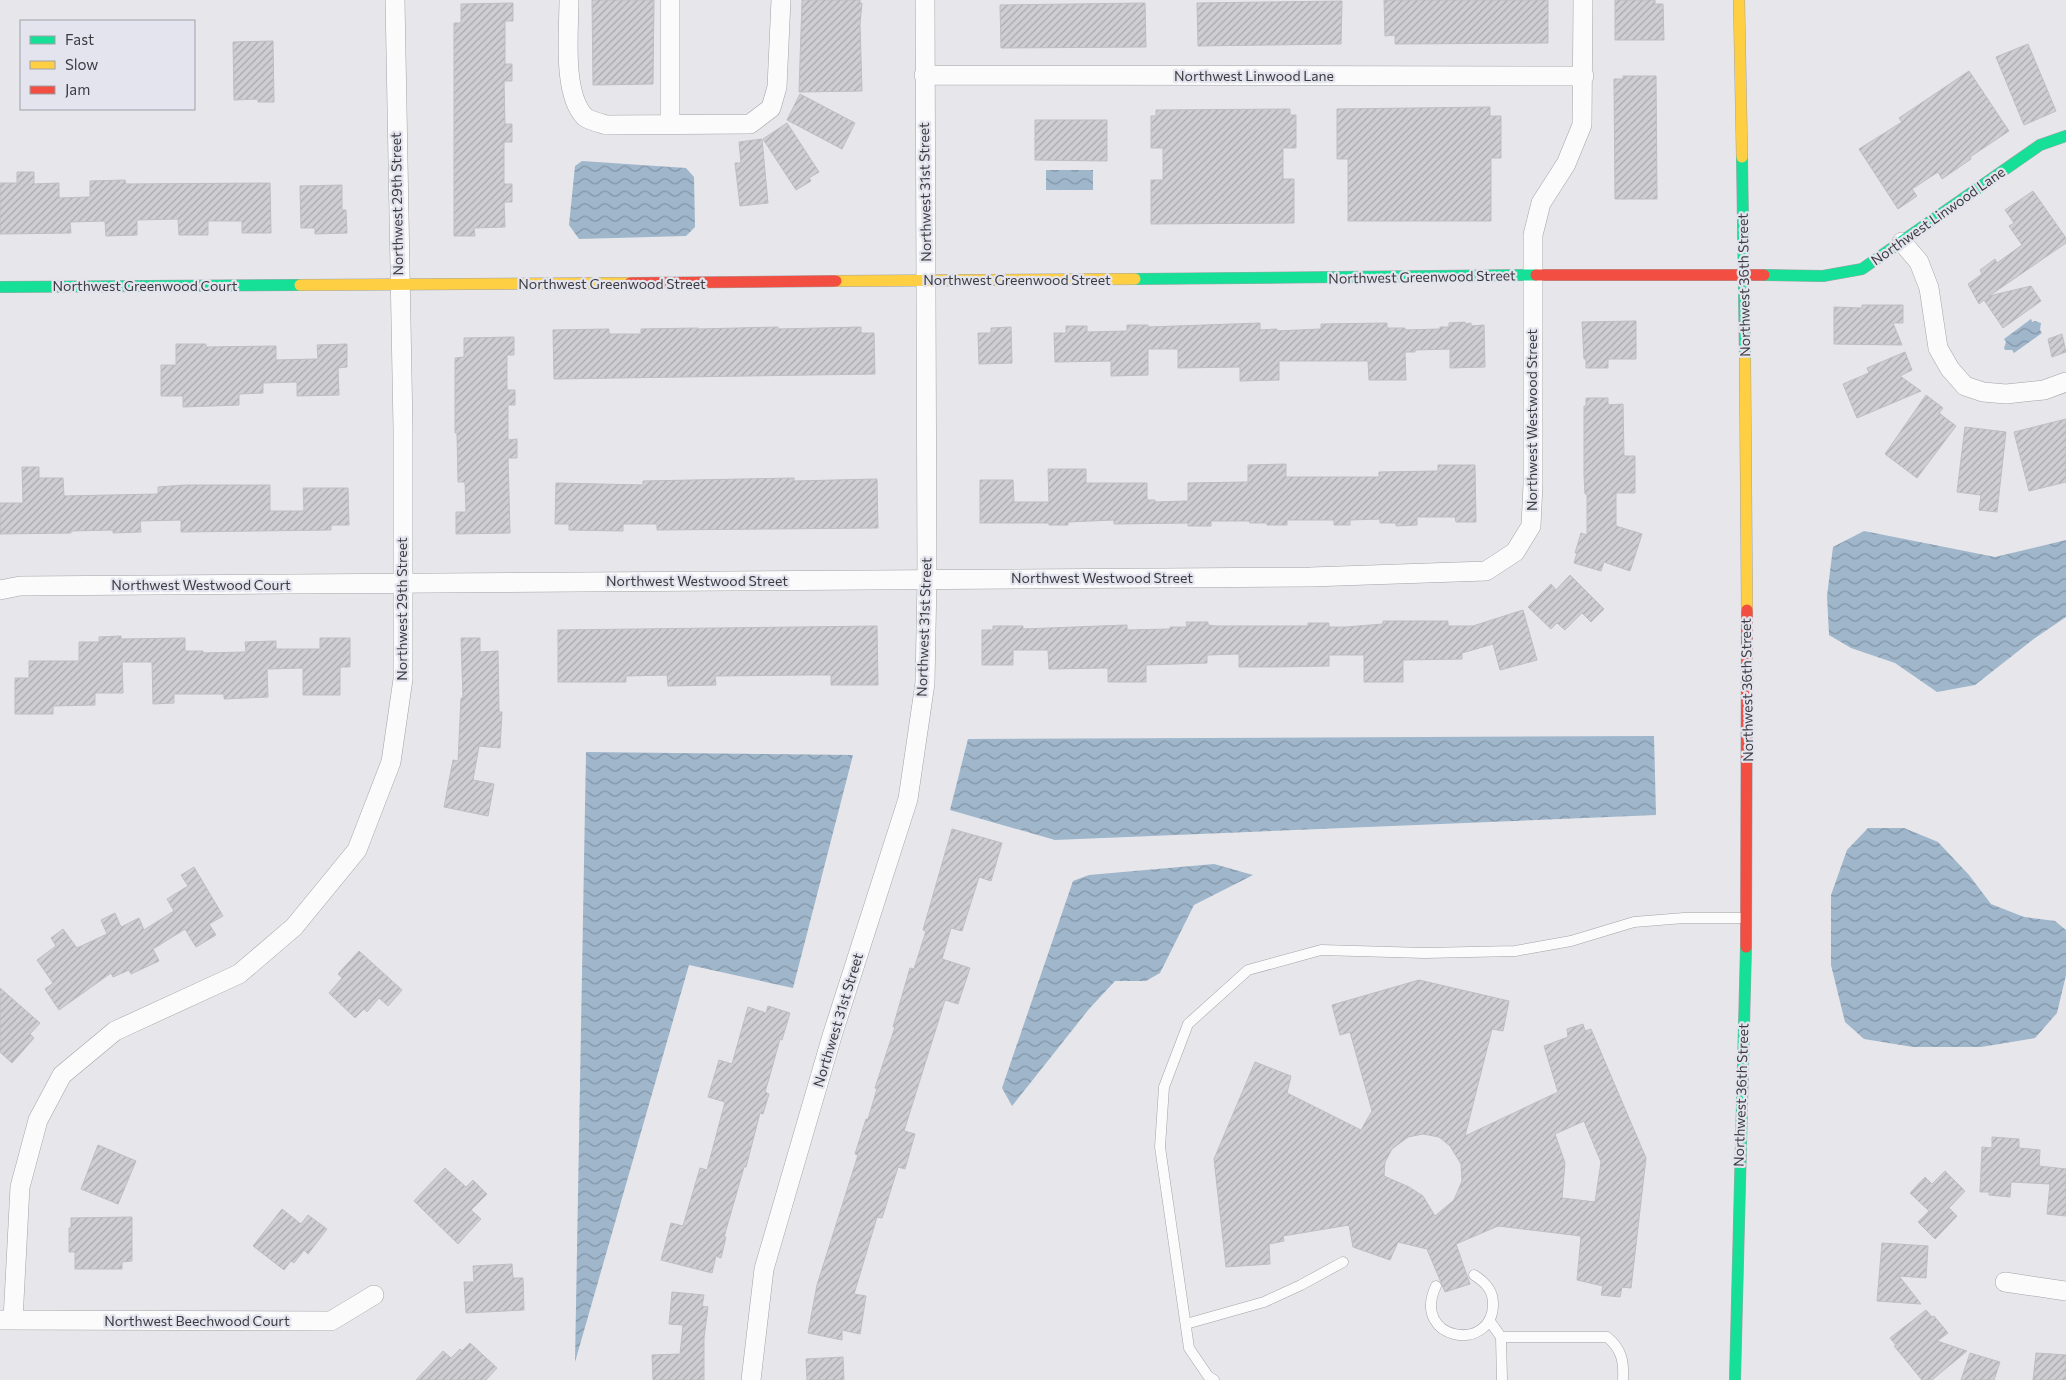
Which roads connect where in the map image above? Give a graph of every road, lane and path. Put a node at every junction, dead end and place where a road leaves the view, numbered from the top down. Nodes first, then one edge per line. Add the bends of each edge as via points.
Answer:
1 (394, 0) edge
2 (569, 0) edge
3 (670, 0) edge
4 (781, 0) edge
5 (924, 0) edge
6 (1583, 0) edge
7 (1739, 0) edge
8 (924, 75) junction
9 (1584, 76) junction
10 (670, 124) junction
11 (2066, 136) edge
12 (1902, 242) junction
13 (1744, 274) junction
14 (1532, 276) junction
15 (926, 281) junction
16 (399, 285) junction
17 (290, 286) joint
18 (0, 287) edge
19 (2066, 382) edge
20 (927, 579) junction
21 (402, 584) junction
22 (0, 590) edge
23 (1747, 918) junction
24 (1343, 1262) dead end
25 (1474, 1275) dead end
26 (2005, 1282) dead end
27 (1436, 1286) dead end
28 (2066, 1291) edge
29 (374, 1295) dead end
30 (6, 1320) edge
31 (1489, 1320) junction
32 (1186, 1324) junction
33 (1501, 1337) junction
34 (751, 1380) edge
35 (1214, 1380) edge
36 (1502, 1380) edge
37 (1623, 1380) edge
38 (1735, 1380) edge

1 - 16 street, Northwest 29th Street
2 - 10 street via 569,78 573,100 586,118 607,125
3 - 10 street
4 - 10 street via 777,87 771,108 750,124
5 - 8 street, Northwest 31st Street
6 - 9 street, Northwest Westwood Street
7 - 13 street, Northwest 36th Street
8 - 9 street, Northwest Linwood Lane
8 - 15 street, Northwest 31st Street
9 - 14 street, Northwest Westwood Street via 1582,125 1566,164 1541,203 1533,236
11 - 12 street, Northwest Linwood Lane via 2040,146
12 - 13 street, Northwest Linwood Lane via 1862,269 1823,276
12 - 19 street via 1919,262 1929,288 1938,348 1965,386 2006,394 2044,390
13 - 14 street, Northwest Greenwood Street
13 - 23 street, Northwest 36th Street
14 - 15 street, Northwest Greenwood Street
14 - 20 street, Northwest Westwood Street via 1533,484 1530,526 1515,552 1486,572 1310,577
15 - 16 street, Northwest Greenwood Street
15 - 20 street, Northwest 31st Street
16 - 17 street, Northwest Greenwood Street
16 - 21 street, Northwest 29th Street
17 - 18 street, Northwest Greenwood Court
20 - 21 street, Northwest Westwood Street
20 - 34 street, Northwest 31st Street via 925,683 908,799 832,1036 764,1269
21 - 22 street, Northwest Westwood Court via 20,586
21 - 30 street, Northwest 29th Street via 403,679 391,762 357,850 294,927 239,974 115,1031 62,1075 38,1120 20,1187
23 - 32 lane via 1634,922 1571,941 1515,951 1425,954 1320,950 1248,970 1188,1024 1164,1087 1160,1147
23 - 38 street, Northwest 36th Street
24 - 32 lane via 1264,1302
25 - 31 lane via 1490,1290 1493,1310
26 - 28 street
27 - 31 lane via 1430,1305 1432,1316 1445,1331 1454,1335 1474,1334
29 - 30 street, Northwest Beechwood Court via 331,1321
31 - 33 lane
32 - 35 lane via 1189,1348
33 - 36 lane
33 - 37 lane via 1608,1337 1617,1345

